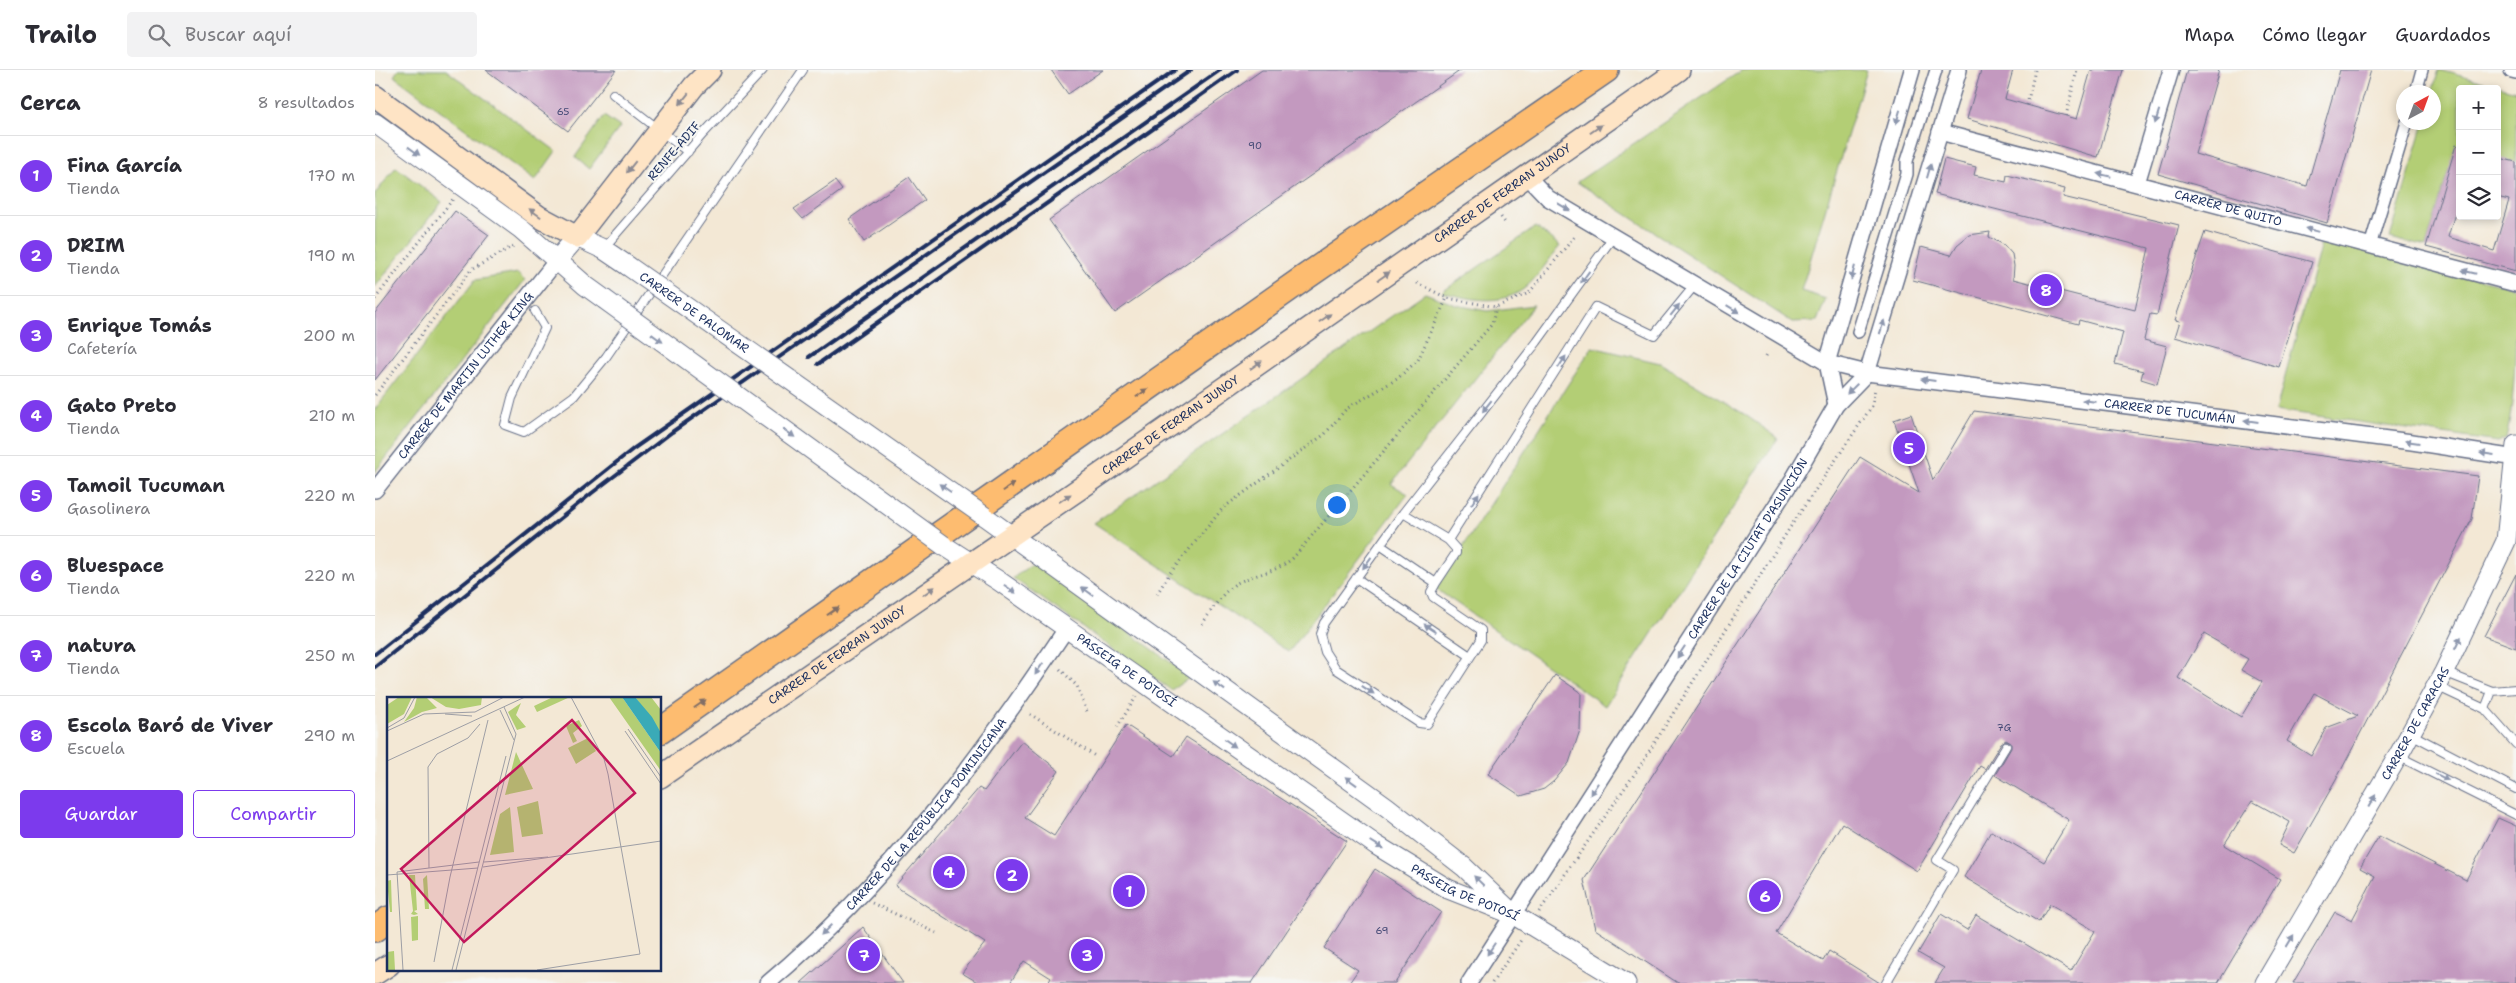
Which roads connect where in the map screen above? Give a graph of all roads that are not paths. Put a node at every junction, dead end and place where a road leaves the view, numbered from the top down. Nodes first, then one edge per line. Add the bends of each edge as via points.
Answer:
1 (710, 70) edge
2 (763, 70) edge
3 (803, 70) edge
4 (1606, 70) edge
5 (1679, 70) edge
6 (1912, 70) edge
7 (1936, 70) edge
8 (1959, 70) edge
9 (2171, 70) edge
10 (2422, 70) edge
11 (2512, 70) edge
12 (2516, 71) edge
13 (2418, 85) edge
14 (613, 94) dead end
15 (375, 96) edge
16 (375, 123) edge
17 (660, 129) junction
18 (2405, 130) edge
19 (1940, 132) junction
20 (688, 152) junction
21 (1527, 176) junction
22 (2137, 183) junction
23 (577, 237) junction
24 (1613, 237) junction
25 (2370, 246) junction
26 (603, 249) junction
27 (557, 260) junction
28 (2516, 284) edge
29 (1694, 286) junction
30 (535, 311) dead end
31 (1859, 332) dead end
32 (1827, 363) junction
33 (1867, 373) junction
34 (1836, 405) junction
35 (2515, 453) edge
36 (375, 490) edge
37 (1403, 512) junction
38 (1011, 536) junction
39 (1448, 540) junction
40 (1380, 545) junction
41 (970, 562) junction
42 (1356, 578) junction
43 (1436, 583) junction
44 (1066, 629) junction
45 (1470, 656) junction
46 (2440, 679) junction
47 (2516, 689) edge
48 (2492, 691) junction
49 (2485, 709) junction
50 (661, 731) edge
51 (2410, 734) junction
52 (2516, 744) edge
53 (2006, 746) dead end
54 (2398, 756) junction
55 (661, 776) edge
56 (2516, 789) edge
57 (2516, 815) edge
58 (1514, 915) junction
59 (387, 921) edge
60 (375, 929) edge
61 (387, 966) edge
62 (375, 974) edge
63 (768, 983) edge
64 (1469, 983) edge
65 (1626, 983) edge
66 (1886, 983) edge
67 (2265, 983) edge

1 -> 17 main road
2 - 20 lane, RENFE-ADIF
3 - 30 lane via 606,357 574,396 524,432 505,425 512,398 545,328
50 -> 4 highway via 1304,278
21 -> 5 main road, CARRER DE FERRAN JUNOY
6 -> 32 street
7 - 31 street
8 - 19 street
9 -> 22 street
10 - 13 street
11 - 12 street
14 - 17 lane
23 -> 15 main road, CARRER DE PALOMAR via 538,216
16 -> 27 street via 521,228
17 - 20 lane
17 -> 23 main road
18 - 25 street
22 -> 19 street, CARRER DE QUITO
33 -> 19 street
20 - 26 lane, RENFE-ADIF
21 -> 24 street, CARRER DE TUCUMÁN via 1548,198
38 -> 21 main road, CARRER DE FERRAN JUNOY
25 -> 22 street, CARRER DE QUITO
23 - 26 street, CARRER DE PALOMAR
23 - 27 street
24 - 29 street, CARRER DE TUCUMÁN
24 -> 37 lane via 1537,342
28 -> 25 street, CARRER DE QUITO
38 -> 26 street, CARRER DE PALOMAR, bridge
27 - 36 street, CARRER DE MARTIN LUTHER KING
27 -> 41 street, bridge via 604,299
29 -> 32 street, CARRER DE TUCUMÁN
39 -> 29 lane via 1596,307 1654,335
32 - 33 street, CARRER DE TUCUMÁN
32 - 34 street
33 -> 34 street
35 -> 33 street, CARRER DE TUCUMÁN
34 -> 58 street, CARRER DE LA CIUTAT D'ASUNCIÓN via 1793,478
46 -> 35 street, CARRER DE CARACAS via 2506,542
37 - 39 lane
37 - 40 lane
38 - 41 main road, CARRER DE FERRAN JUNOY
58 -> 38 street, PASSEIG DE POTOSÍ via 1464,867 1387,807
39 - 43 lane via 1456,553
40 -> 42 lane
40 - 43 lane
41 -> 44 street, PASSEIG DE POTOSÍ
55 -> 41 main road, CARRER DE FERRAN JUNOY
45 -> 42 lane
42 -> 45 lane via 1331,611 1320,634 1325,652 1336,668 1427,724
43 - 45 lane via 1431,592 1433,597 1481,630 1481,640
44 -> 58 street, PASSEIG DE POTOSÍ via 1376,845 1448,889
44 -> 63 street, CARRER DE LA REPÚBLICA DOMINICANA via 1009,715 947,796 838,918
46 - 48 lane
46 - 49 lane
46 - 51 street, CARRER DE CARACAS
47 - 48 lane
48 - 49 lane
49 - 52 lane
51 - 54 street, CARRER DE CARACAS
51 - 56 lane
53 - 66 lane via 1937,860 1953,870
54 -> 57 lane
67 -> 54 street, CARRER DE CARACAS
58 -> 64 street, CARRER DE LA CIUTAT D'ASUNCIÓN
58 - 65 street
59 - 60 highway
61 - 62 main road

